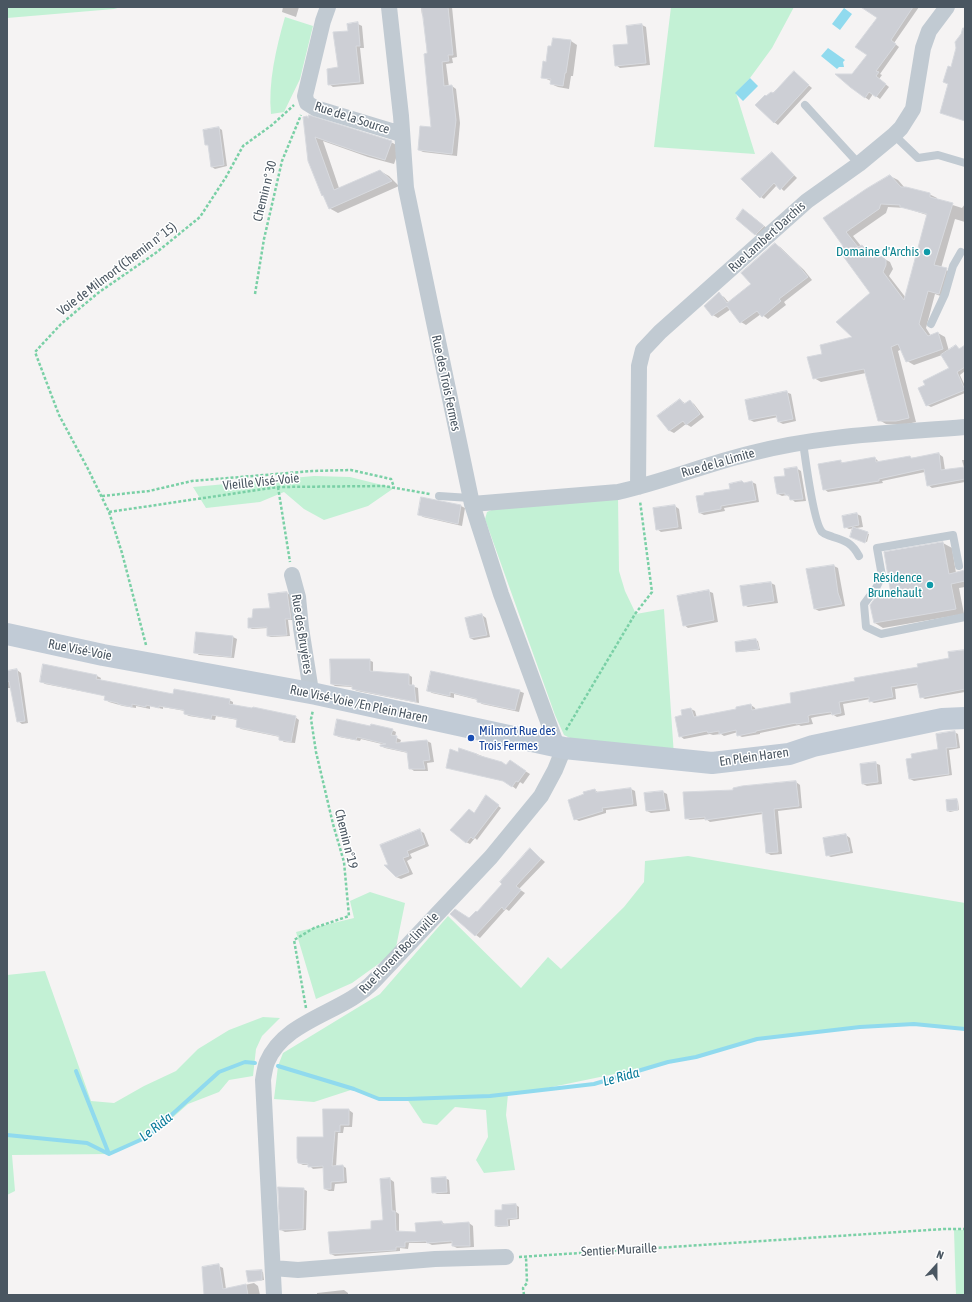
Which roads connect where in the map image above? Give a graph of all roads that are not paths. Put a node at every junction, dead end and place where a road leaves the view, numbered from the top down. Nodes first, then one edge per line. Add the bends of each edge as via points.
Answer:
1 (328, 7) edge
2 (388, 7) edge
3 (947, 7) edge
4 (804, 105) dead end
5 (401, 134) junction
6 (894, 135) junction
7 (859, 164) junction
8 (965, 164) edge
9 (952, 250) dead end
10 (963, 253) edge
11 (931, 324) dead end
12 (965, 427) edge
13 (803, 442) junction
14 (638, 487) junction
15 (439, 496) road end
16 (471, 501) junction
17 (859, 556) dead end
18 (959, 566) dead end
19 (292, 575) road end
20 (965, 617) edge
21 (7, 634) edge
22 (154, 664) joint
23 (313, 694) junction
24 (965, 718) edge
25 (561, 747) junction
26 (506, 1257) road end
27 (273, 1268) junction
28 (274, 1295) edge

1 - 5 street, Rue de la Source via 305,96 307,103 314,108
2 - 5 street, Rue des Trois Fermes
3 - 6 street, Rue Lambert Darchis via 929,31 923,48 912,109
4 - 7 lane
5 - 16 street, Rue des Trois Fermes via 406,188
6 - 7 street, Rue Lambert Darchis
6 - 8 lane via 918,158 938,155
7 - 14 street, Rue Lambert Darchis via 807,201 643,350 639,366
9 - 10 lane
10 - 11 lane via 953,266 945,294
12 - 13 street, Rue de la Limite
13 - 14 street, Rue de la Limite via 751,453
13 - 17 lane via 820,529 823,534 854,546
14 - 16 street, Rue de la Limite via 618,492
15 - 16 lane
16 - 25 street, Rue des Trois Fermes via 501,594
18 - 20 lane via 953,535 878,548 882,576 864,604 866,626 881,634
19 - 23 street, Rue des Bruyères via 298,597
21 - 22 street, Rue Visé-Voie
22 - 23 street, Rue Visé-Voie /En Plein Haren
23 - 25 street, Rue Visé-Voie /En Plein Haren
24 - 25 street, En Plein Haren via 942,719 820,744 789,754 712,763
25 - 27 street, Rue Florent Boclinville via 555,770 541,796 486,863 365,991 287,1035 275,1046 266,1062 263,1080
26 - 27 street via 298,1270
27 - 28 street, Rue Florent Boclinville

